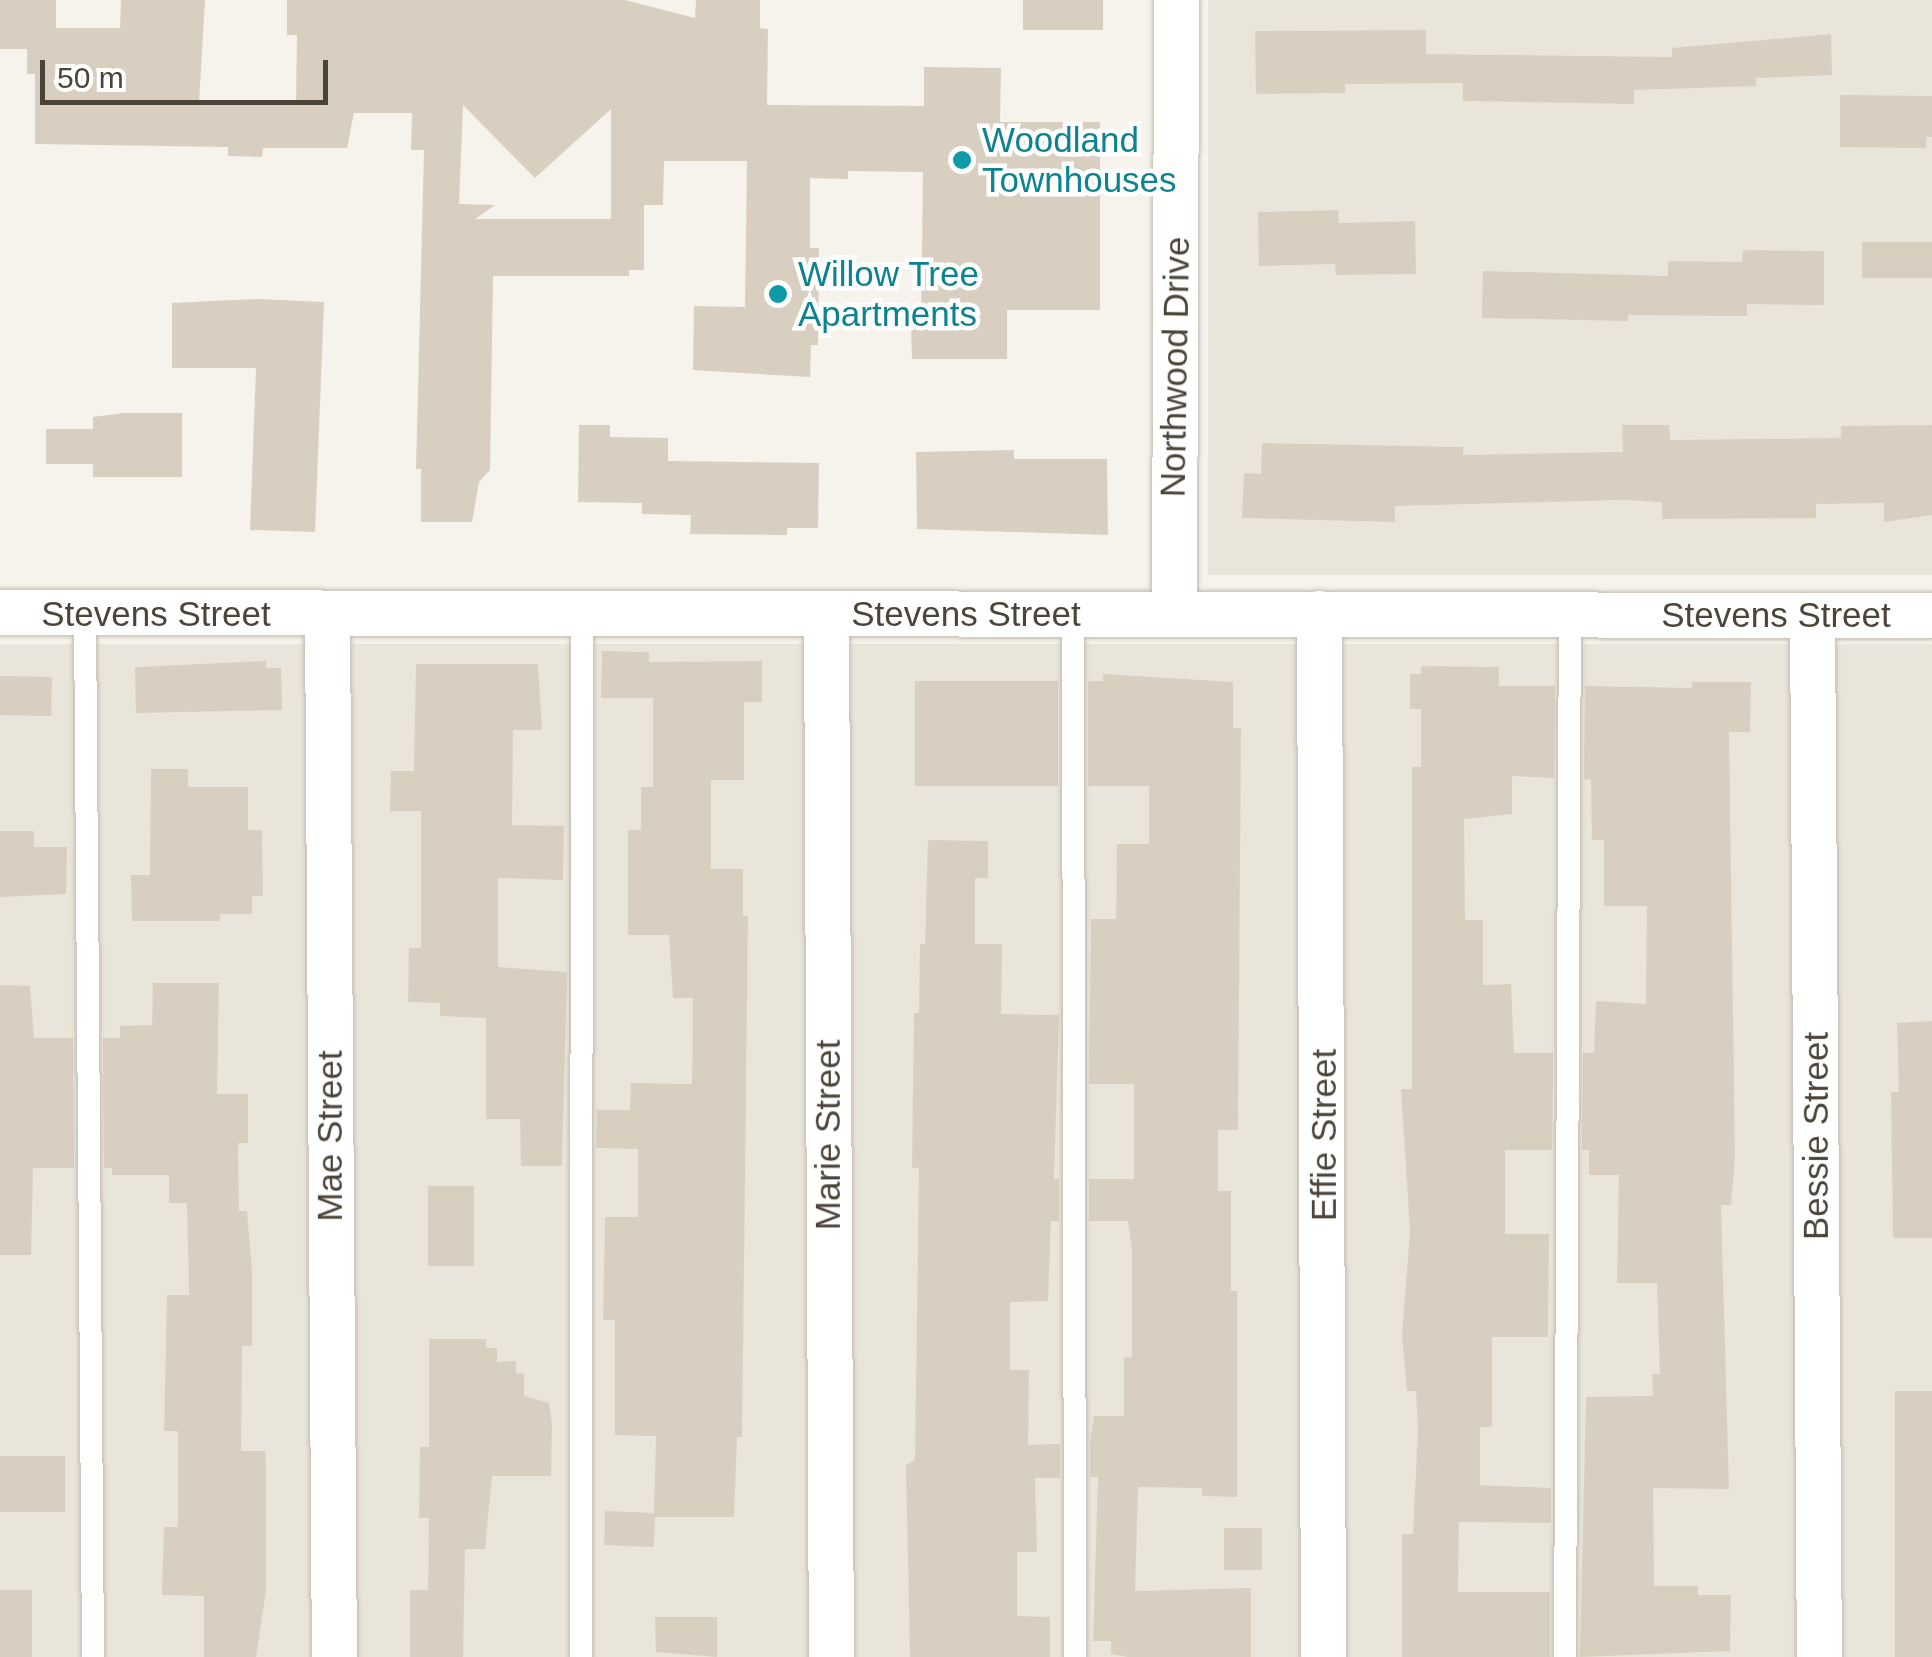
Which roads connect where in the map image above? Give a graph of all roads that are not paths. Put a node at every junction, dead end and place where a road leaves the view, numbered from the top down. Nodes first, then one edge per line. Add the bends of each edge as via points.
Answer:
1 (1176, 0) edge
2 (0, 612) edge
3 (1072, 613) junction
4 (1174, 613) junction
5 (1319, 613) junction
6 (85, 614) junction
7 (582, 614) junction
8 (826, 614) junction
9 (1570, 614) junction
10 (1812, 614) junction
11 (327, 615) junction
12 (1932, 615) edge
13 (93, 1657) edge
14 (334, 1657) edge
15 (582, 1657) edge
16 (831, 1657) edge
17 (1075, 1657) edge
18 (1324, 1657) edge
19 (1565, 1657) edge
20 (1820, 1657) edge

1 - 4 street, Northwood Drive
2 - 6 street, Stevens Street
3 - 4 street, Stevens Street
3 - 8 street, Stevens Street
3 - 17 lane
4 - 5 street, Stevens Street
5 - 9 street, Stevens Street
5 - 18 street, Effie Street
6 - 11 street, Stevens Street
6 - 13 lane
7 - 8 street, Stevens Street
7 - 11 street, Stevens Street
7 - 15 lane
8 - 16 street, Marie Street
9 - 10 street, Stevens Street
9 - 19 lane
10 - 12 street, Stevens Street
10 - 20 street, Bessie Street
11 - 14 street, Mae Street

